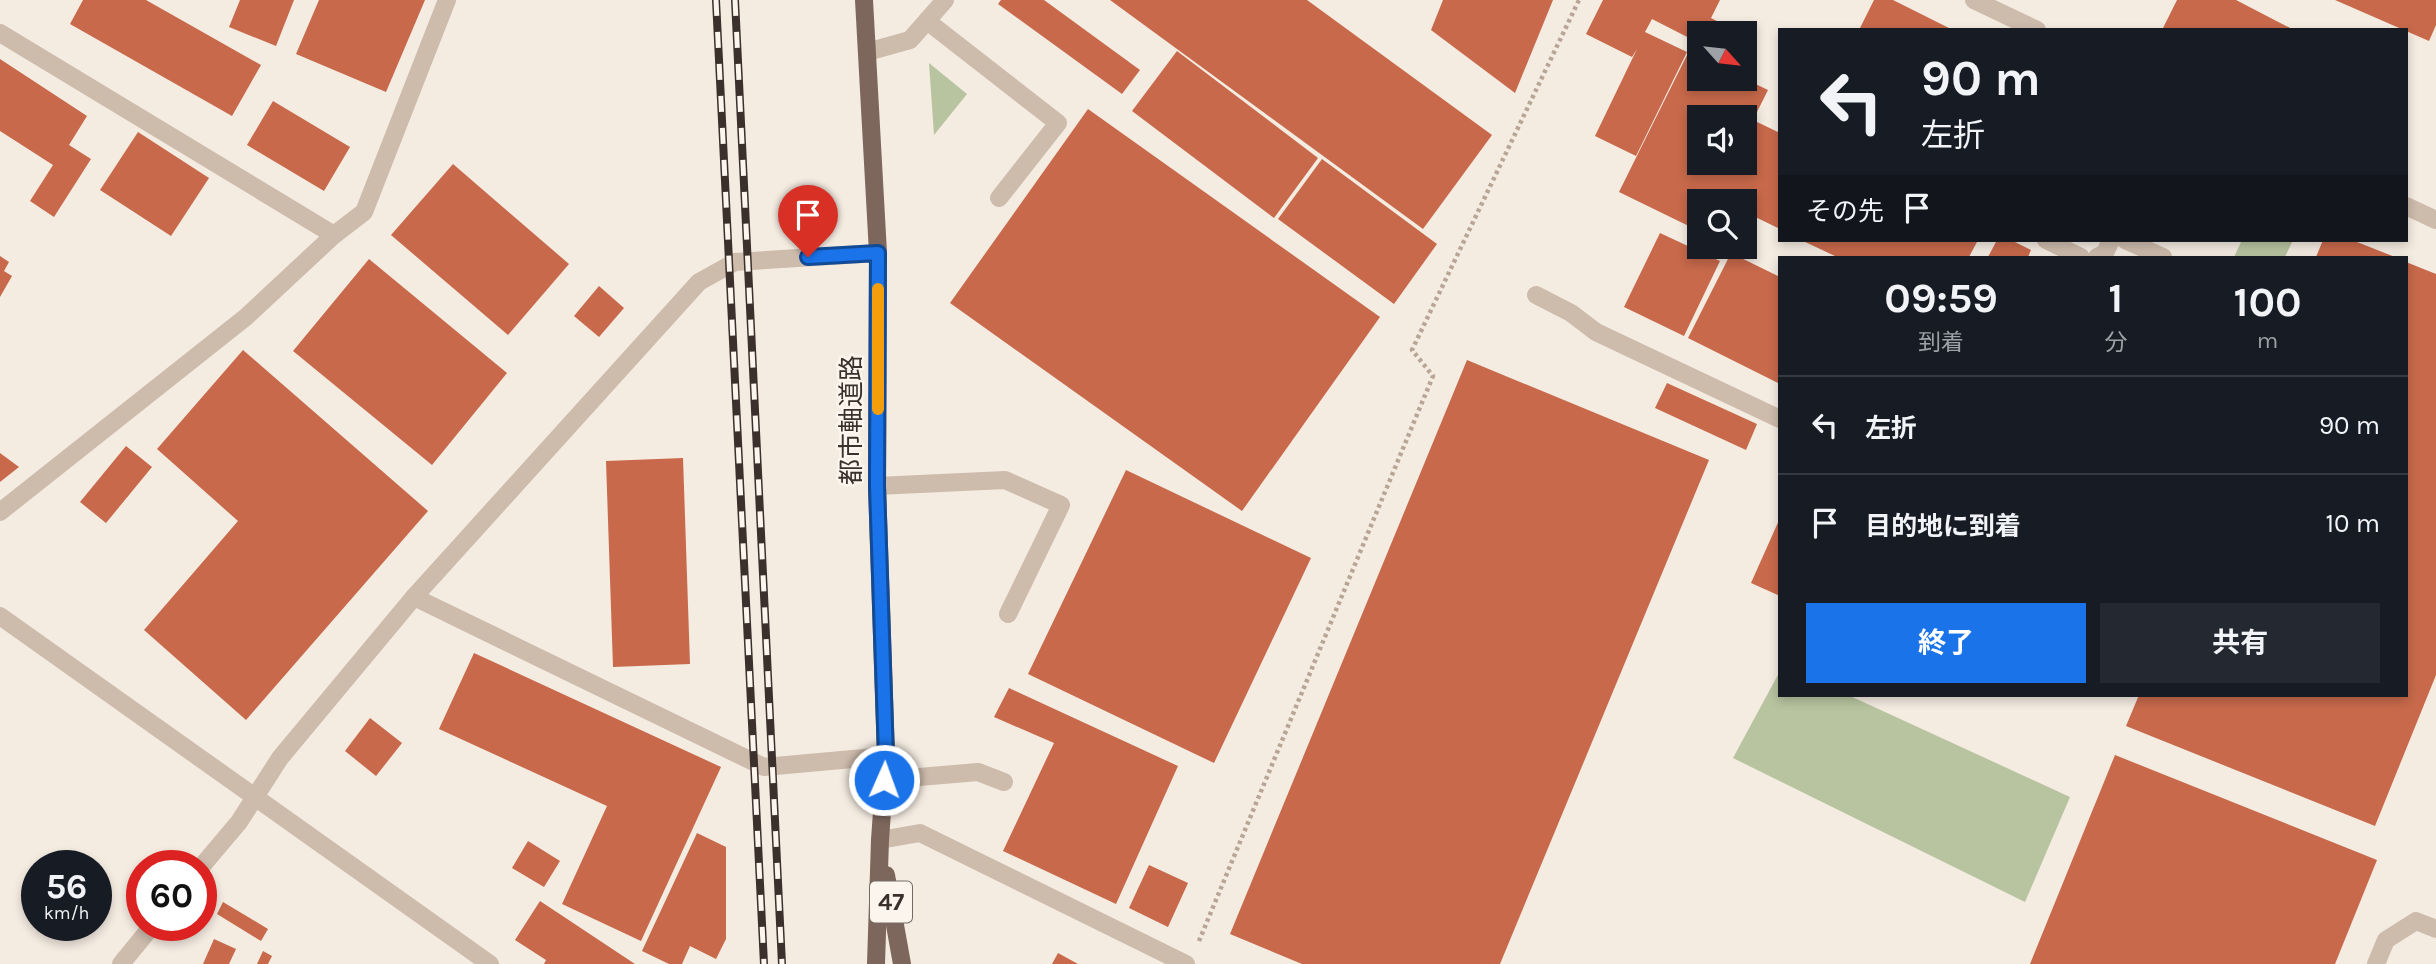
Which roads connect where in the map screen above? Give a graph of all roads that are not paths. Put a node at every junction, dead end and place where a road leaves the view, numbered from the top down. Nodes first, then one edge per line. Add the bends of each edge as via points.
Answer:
1 (446, 0) edge
2 (864, 0) edge
3 (944, 0) edge
4 (1975, 0) edge
5 (927, 22) junction
6 (2033, 28) edge
7 (0, 33) edge
8 (867, 52) junction
9 (999, 198) dead end
10 (2408, 207) edge
11 (2436, 220) edge
12 (334, 235) junction
13 (2050, 242) edge
14 (2111, 242) edge
15 (2129, 242) edge
16 (878, 253) junction
17 (2079, 256) edge
18 (2099, 256) edge
19 (2161, 256) edge
20 (1536, 295) dead end
21 (1778, 418) edge
22 (877, 486) junction
23 (0, 512) edge
24 (414, 597) junction
25 (1008, 614) dead end
26 (0, 616) edge
27 (886, 756) junction
28 (884, 780) junction
29 (1004, 782) dead end
30 (255, 796) junction
31 (880, 841) junction
32 (215, 850) edge
33 (2436, 929) edge
34 (140, 941) edge
35 (1190, 958) edge
36 (121, 964) edge
37 (490, 964) edge
38 (876, 964) edge
39 (902, 964) edge
40 (2376, 964) edge

1 - 12 street via 364,212
2 - 8 main road, 都市軸道路 / 47
3 - 5 street
4 - 6 street
5 - 8 street via 910,40
5 - 9 street via 1058,123
7 - 12 street
8 - 16 main road, 都市軸道路 / 47
10 - 11 street
12 - 23 street via 246,317
13 - 17 street
14 - 18 street
15 - 19 street
16 - 22 main road, 都市軸道路 / 47
16 - 24 street via 735,262 699,282
20 - 21 street via 1596,332
22 - 25 street via 1005,480 1061,505
22 - 27 main road, 都市軸道路 / 47
24 - 27 street via 764,767
24 - 30 street via 280,758
26 - 30 street
27 - 28 main road, 都市軸道路 / 47
28 - 29 street via 978,772
28 - 31 main road, 都市軸道路 / 47
30 - 32 street
30 - 37 street
31 - 35 street via 920,833
31 - 38 main road, 都市軸道路 / 47
31 - 39 main road, 都市軸道路 / 47
33 - 40 street via 2416,921 2386,940
34 - 36 street

